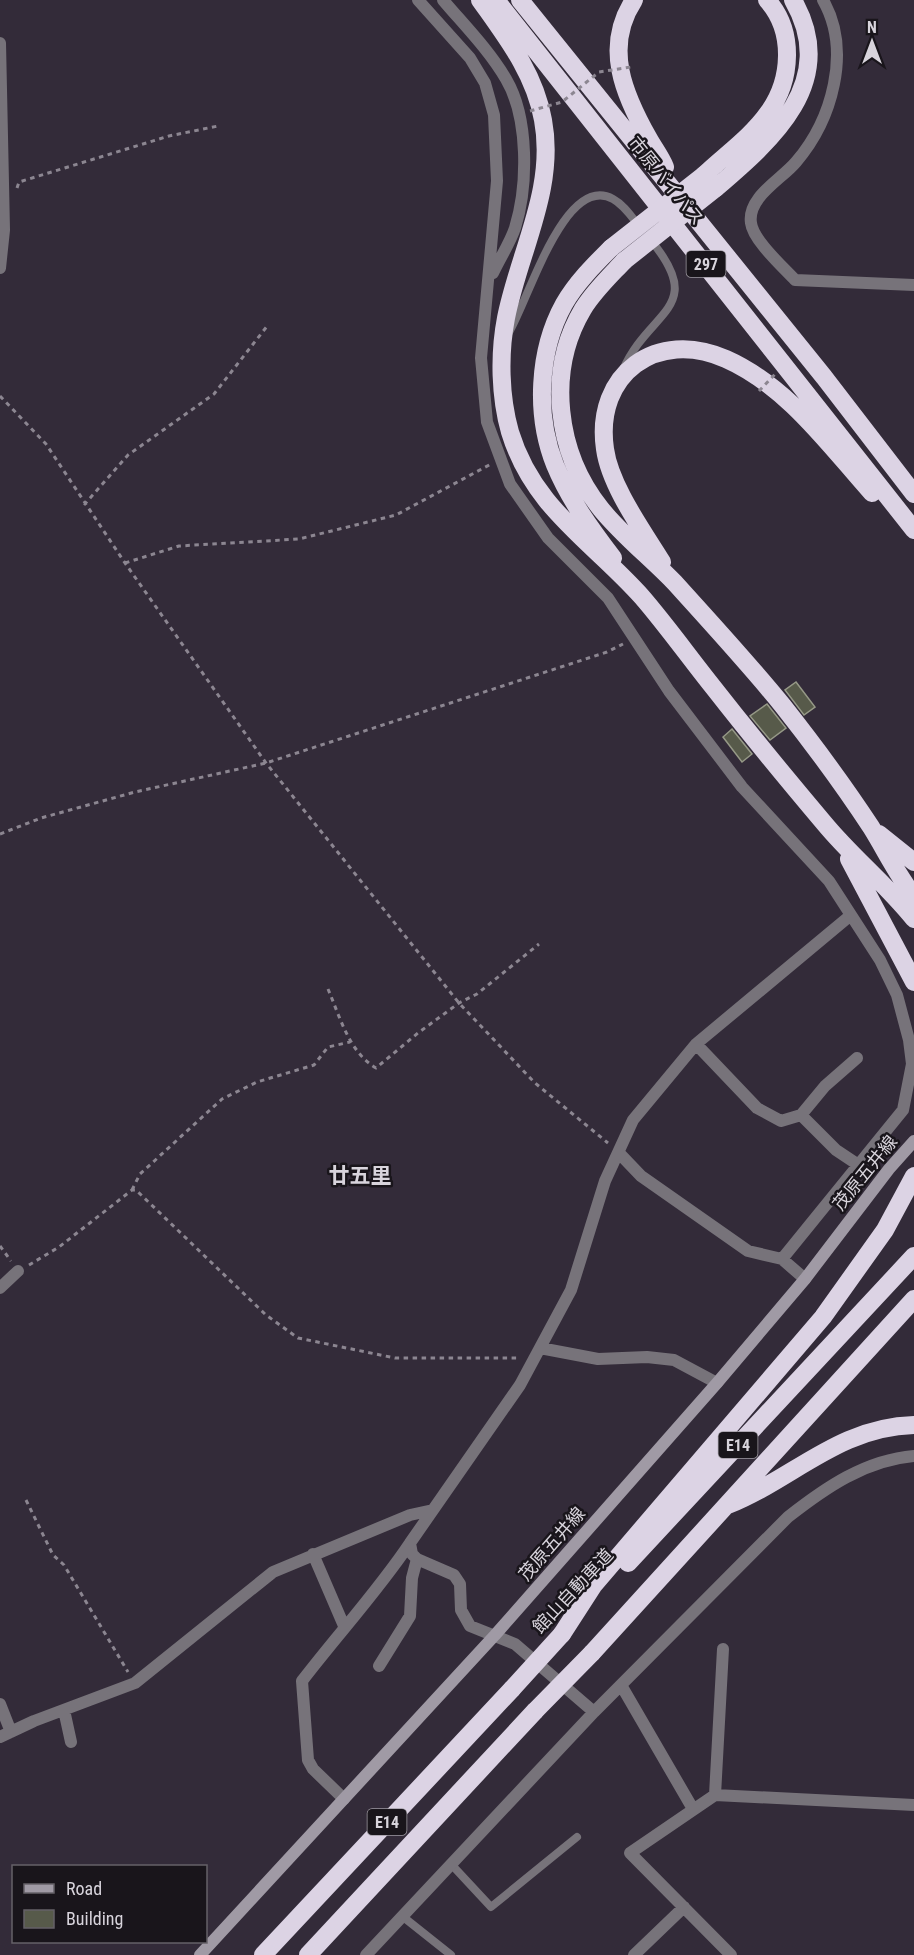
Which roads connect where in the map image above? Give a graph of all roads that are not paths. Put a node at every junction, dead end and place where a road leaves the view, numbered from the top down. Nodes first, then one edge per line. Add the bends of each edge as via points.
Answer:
1 (418, 0) edge
2 (443, 0) edge
3 (480, 0) edge
4 (495, 0) edge
5 (520, 0) edge
6 (634, 0) edge
7 (767, 0) edge
8 (793, 0) edge
9 (823, 0) edge
10 (0, 43) edge
11 (710, 181) junction
12 (674, 190) junction
13 (0, 268) edge
14 (490, 280) junction
15 (914, 285) edge
16 (503, 342) junction
17 (619, 379) junction
18 (914, 494) edge
19 (914, 530) edge
20 (674, 582) junction
21 (641, 596) junction
22 (871, 827) junction
23 (838, 840) junction
24 (914, 862) edge
25 (914, 896) edge
26 (851, 915) junction
27 (914, 919) edge
28 (914, 982) edge
29 (696, 1044) junction
30 (857, 1058) dead end
31 (801, 1115) junction
32 (914, 1141) edge
33 (619, 1153) junction
34 (860, 1166) junction
35 (914, 1176) edge
36 (914, 1256) edge
37 (782, 1259) junction
38 (18, 1271) road end
39 (805, 1279) junction
40 (0, 1288) edge
41 (914, 1299) edge
42 (540, 1348) junction
43 (717, 1383) junction
44 (914, 1425) edge
45 (914, 1456) edge
46 (722, 1508) junction
47 (433, 1510) junction
48 (410, 1543) junction
49 (314, 1554) junction
50 (417, 1559) junction
51 (344, 1626) junction
52 (562, 1634) junction
53 (495, 1635) junction
54 (723, 1649) dead end
55 (379, 1666) dead end
56 (621, 1685) junction
57 (0, 1704) edge
58 (64, 1710) junction
59 (594, 1712) junction
60 (5, 1734) edge
61 (71, 1742) dead end
62 (715, 1795) junction
63 (344, 1799) junction
64 (914, 1805) edge
65 (693, 1809) junction
66 (577, 1837) dead end
67 (451, 1864) junction
68 (684, 1907) junction
69 (402, 1916) junction
70 (200, 1955) edge
71 (263, 1955) edge
72 (308, 1955) edge
73 (366, 1955) edge
74 (451, 1955) edge
75 (634, 1955) edge
76 (731, 1955) edge

1 - 14 street via 470,58 485,83 494,115 497,182
2 - 14 street via 489,54 507,81 518,111 524,184 514,229
3 - 16 highway via 530,77 546,141 536,217 506,318
4 - 19 highway, 市原バイパス / 297
5 - 12 highway, 市原バイパス / 297
6 - 12 highway via 618,39 619,70 632,108
7 - 11 highway via 781,21 786,38 787,67 782,83 770,112
8 - 11 highway via 805,28 807,46 799,96 765,146
9 - 15 street via 830,11 837,42 837,69 829,104 807,148 754,207 750,220 753,232 795,280
10 - 13 street via 4,230
11 - 20 highway, bridge via 593,295 570,336 560,394 564,432 577,468 600,507
11 - 21 highway, bridge via 611,248 564,304 545,364 542,411 549,447 586,522
12 - 18 highway, 市原バイパス / 297
14 - 26 street via 481,358 487,422 510,484 548,538 608,598 669,691 742,787 829,880
16 - 17 lane via 514,326 544,256 575,205 587,197 612,198 627,210 663,254 676,288 670,306 631,352
16 - 21 highway via 505,408 524,468 554,512
17 - 19 highway via 646,356 666,351 706,352 726,359 783,396 882,504
17 - 20 highway via 606,410 605,451 617,485
20 - 22 highway via 783,706
21 - 23 highway
22 - 24 highway
22 - 25 highway
23 - 27 highway via 889,888
23 - 28 highway
26 - 29 street
26 - 34 street via 897,995 912,1064 903,1110
29 - 31 street via 757,1108 781,1121
29 - 33 street via 633,1120
30 - 31 street via 825,1086
31 - 34 street via 836,1150
32 - 39 main road, 茂原五井線
33 - 37 street via 641,1176 748,1251
33 - 42 street via 605,1181 571,1290
34 - 37 street
35 - 52 highway via 885,1230 823,1317 593,1586
36 - 52 highway, 館山自動車道 / E14
37 - 39 street
38 - 40 street
39 - 43 main road, 茂原五井線
41 - 46 highway, E14
42 - 43 street via 598,1359 674,1360
42 - 47 street via 509,1401
43 - 53 main road, 茂原五井線
44 - 46 highway via 883,1429 829,1447 748,1497
45 - 56 street via 867,1466 796,1510
46 - 72 highway, E14, bridge via 592,1653
47 - 48 street
47 - 49 street via 410,1515
48 - 50 street
48 - 51 street via 389,1575
49 - 51 street
49 - 58 street via 273,1572 135,1683
50 - 53 street via 454,1575 460,1584 461,1610 466,1621
50 - 55 street via 410,1616
51 - 63 street via 302,1681 308,1760
52 - 71 highway, 館山自動車道 / E14, bridge
53 - 59 street via 515,1644
53 - 63 main road, 茂原五井線
54 - 62 street
56 - 59 street
56 - 65 street
57 - 60 street
58 - 60 street
58 - 61 street
59 - 67 street
62 - 64 street
62 - 65 street
63 - 70 main road, 茂原五井線
65 - 68 street via 630,1853
66 - 67 lane via 491,1907
67 - 69 street
68 - 75 street
68 - 76 street
69 - 73 street
69 - 74 lane

